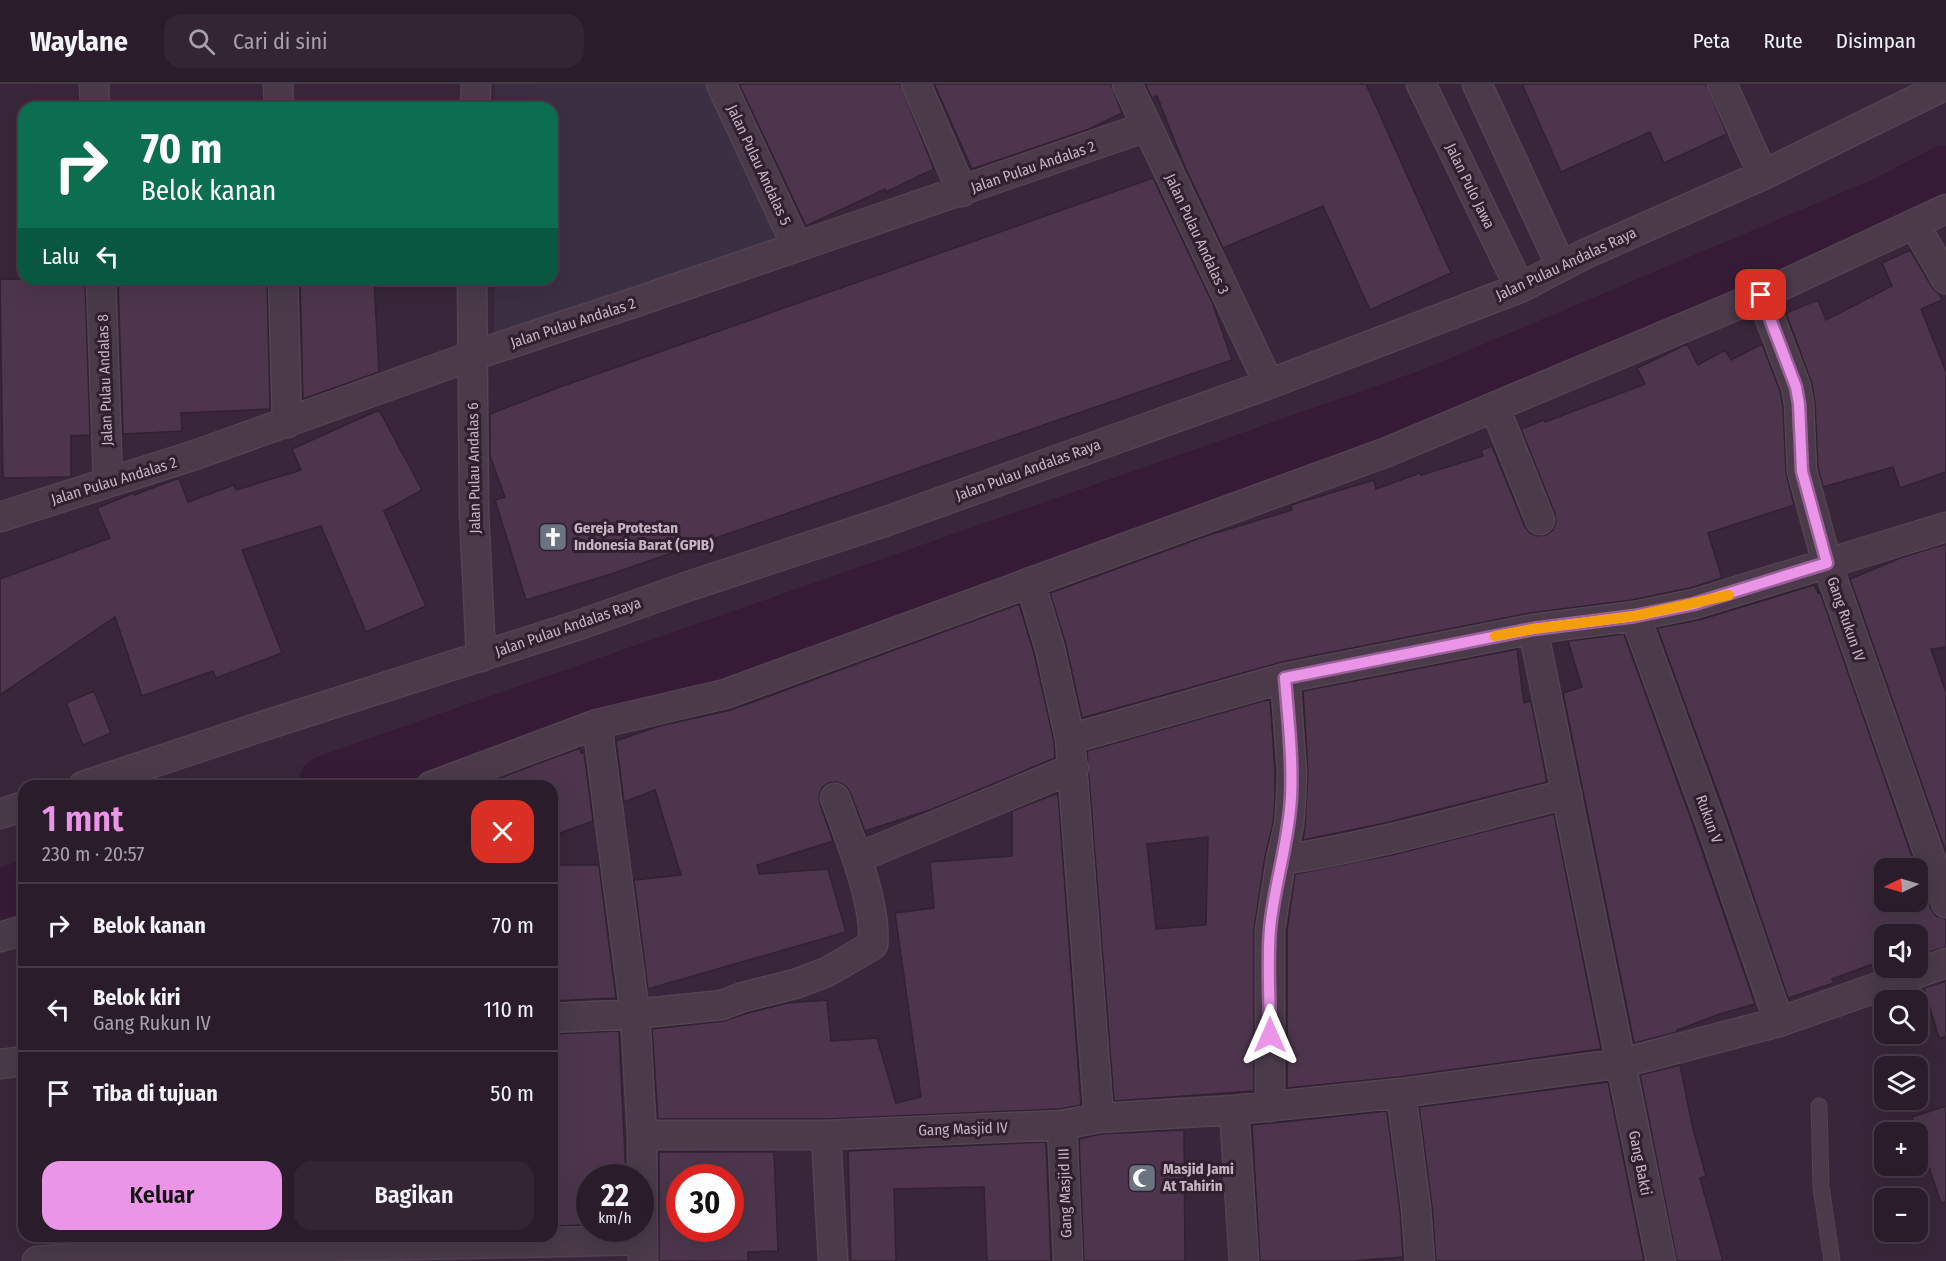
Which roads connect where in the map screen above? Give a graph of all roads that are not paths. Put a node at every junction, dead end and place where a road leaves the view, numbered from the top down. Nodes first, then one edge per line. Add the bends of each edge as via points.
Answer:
1 (94, 84) edge
2 (278, 84) edge
3 (476, 84) edge
4 (720, 84) edge
5 (916, 84) edge
6 (1127, 84) edge
7 (1421, 84) edge
8 (1477, 84) edge
9 (1722, 84) edge
10 (1946, 85) edge
11 (95, 102) edge
12 (279, 102) edge
13 (475, 102) edge
14 (1146, 127) junction
15 (1763, 175) junction
16 (962, 192) junction
17 (1946, 209) edge
18 (1915, 225) junction
19 (797, 247) junction
20 (1561, 266) junction
21 (1946, 279) edge
22 (101, 285) edge
23 (283, 285) edge
24 (472, 285) edge
25 (1520, 288) junction
26 (1761, 295) junction
27 (472, 356) junction
28 (1269, 384) junction
29 (1495, 408) junction
30 (287, 423) junction
31 (108, 481) junction
32 (0, 518) edge
33 (1540, 520) dead end
34 (1946, 528) edge
35 (1827, 563) junction
36 (1030, 582) junction
37 (1635, 616) junction
38 (1533, 629) junction
39 (481, 657) junction
40 (1285, 678) junction
41 (597, 724) junction
42 (1070, 739) junction
43 (1074, 768) junction
44 (101, 780) edge
45 (447, 780) edge
46 (1567, 794) junction
47 (836, 798) dead end
48 (18, 808) edge
49 (0, 814) edge
50 (857, 858) junction
51 (1281, 860) junction
52 (1946, 903) edge
53 (18, 932) edge
54 (0, 937) edge
55 (1946, 963) edge
56 (635, 1014) junction
57 (558, 1018) edge
58 (1779, 1022) junction
59 (18, 1062) edge
60 (1622, 1063) junction
61 (0, 1064) edge
62 (1401, 1093) junction
63 (1270, 1107) junction
64 (1819, 1107) dead end
65 (1234, 1110) junction
66 (1099, 1118) junction
67 (1062, 1125) junction
68 (642, 1135) junction
69 (825, 1135) junction
70 (251, 1242) edge
71 (435, 1242) edge
72 (643, 1250) edge
73 (37, 1261) edge
74 (833, 1261) edge
75 (1068, 1261) edge
76 (1244, 1261) edge
77 (1420, 1261) edge
78 (1661, 1261) edge
79 (1832, 1261) edge

1 - 11 street
2 - 12 street
3 - 13 street
4 - 19 street, Jalan Pulau Andalas 5
5 - 16 street
6 - 14 street, Jalan Pulau Andalas 3
7 - 25 street, Jalan Pulo Jawa
8 - 20 street
9 - 15 street
10 - 15 street, Jalan Pulau Andalas Raya
14 - 16 street, Jalan Pulau Andalas 2
14 - 28 street, Jalan Pulau Andalas 3
15 - 20 street, Jalan Pulau Andalas Raya
16 - 19 street, Jalan Pulau Andalas 2
17 - 18 street
18 - 21 street
18 - 26 street
19 - 27 street, Jalan Pulau Andalas 2
20 - 25 street, Jalan Pulau Andalas Raya
22 - 31 street, Jalan Pulau Andalas 8
23 - 30 street
24 - 27 street, Jalan Pulau Andalas 6
25 - 28 street, Jalan Pulau Andalas Raya
26 - 29 street
26 - 35 street, Gang Rukun IV via 1796,387 1802,471
27 - 30 street, Jalan Pulau Andalas 2
27 - 39 street, Jalan Pulau Andalas 6
28 - 39 street, Jalan Pulau Andalas Raya via 886,521
29 - 33 street
29 - 36 street via 1376,456
30 - 31 street, Jalan Pulau Andalas 2
31 - 32 street, Jalan Pulau Andalas 2
34 - 35 street
35 - 37 street via 1728,595
35 - 52 street, Gang Rukun IV
36 - 41 street via 726,694
36 - 42 street
37 - 38 street
37 - 58 street, Rukun V
38 - 40 street
38 - 46 street, Gang Bakti
39 - 44 street, Jalan Pulau Andalas Raya
40 - 42 street
40 - 51 street via 1292,772 1289,825
41 - 45 street
41 - 56 street
42 - 43 street
43 - 50 street
43 - 66 street
46 - 51 street via 1339,851
46 - 60 street, Gang Bakti
47 - 50 street
48 - 49 street
50 - 56 street via 874,929 873,945 827,972 795,984 722,1005
51 - 63 street via 1270,930
53 - 54 street
55 - 58 street, Gang Masjid IV
56 - 57 street
56 - 68 street
58 - 60 street, Gang Masjid IV
59 - 61 street
60 - 62 street, Gang Masjid IV
60 - 78 street, Gang Bakti
62 - 63 street, Gang Masjid IV
62 - 77 street
63 - 65 street, Gang Masjid IV
64 - 79 lane via 1821,1187
65 - 66 street, Gang Masjid IV
65 - 76 street
66 - 67 street, Gang Masjid IV
67 - 69 street, Gang Masjid IV
67 - 75 street, Gang Masjid III
68 - 69 street, Gang Masjid IV
68 - 72 street
69 - 74 street
70 - 73 street
71 - 72 street

